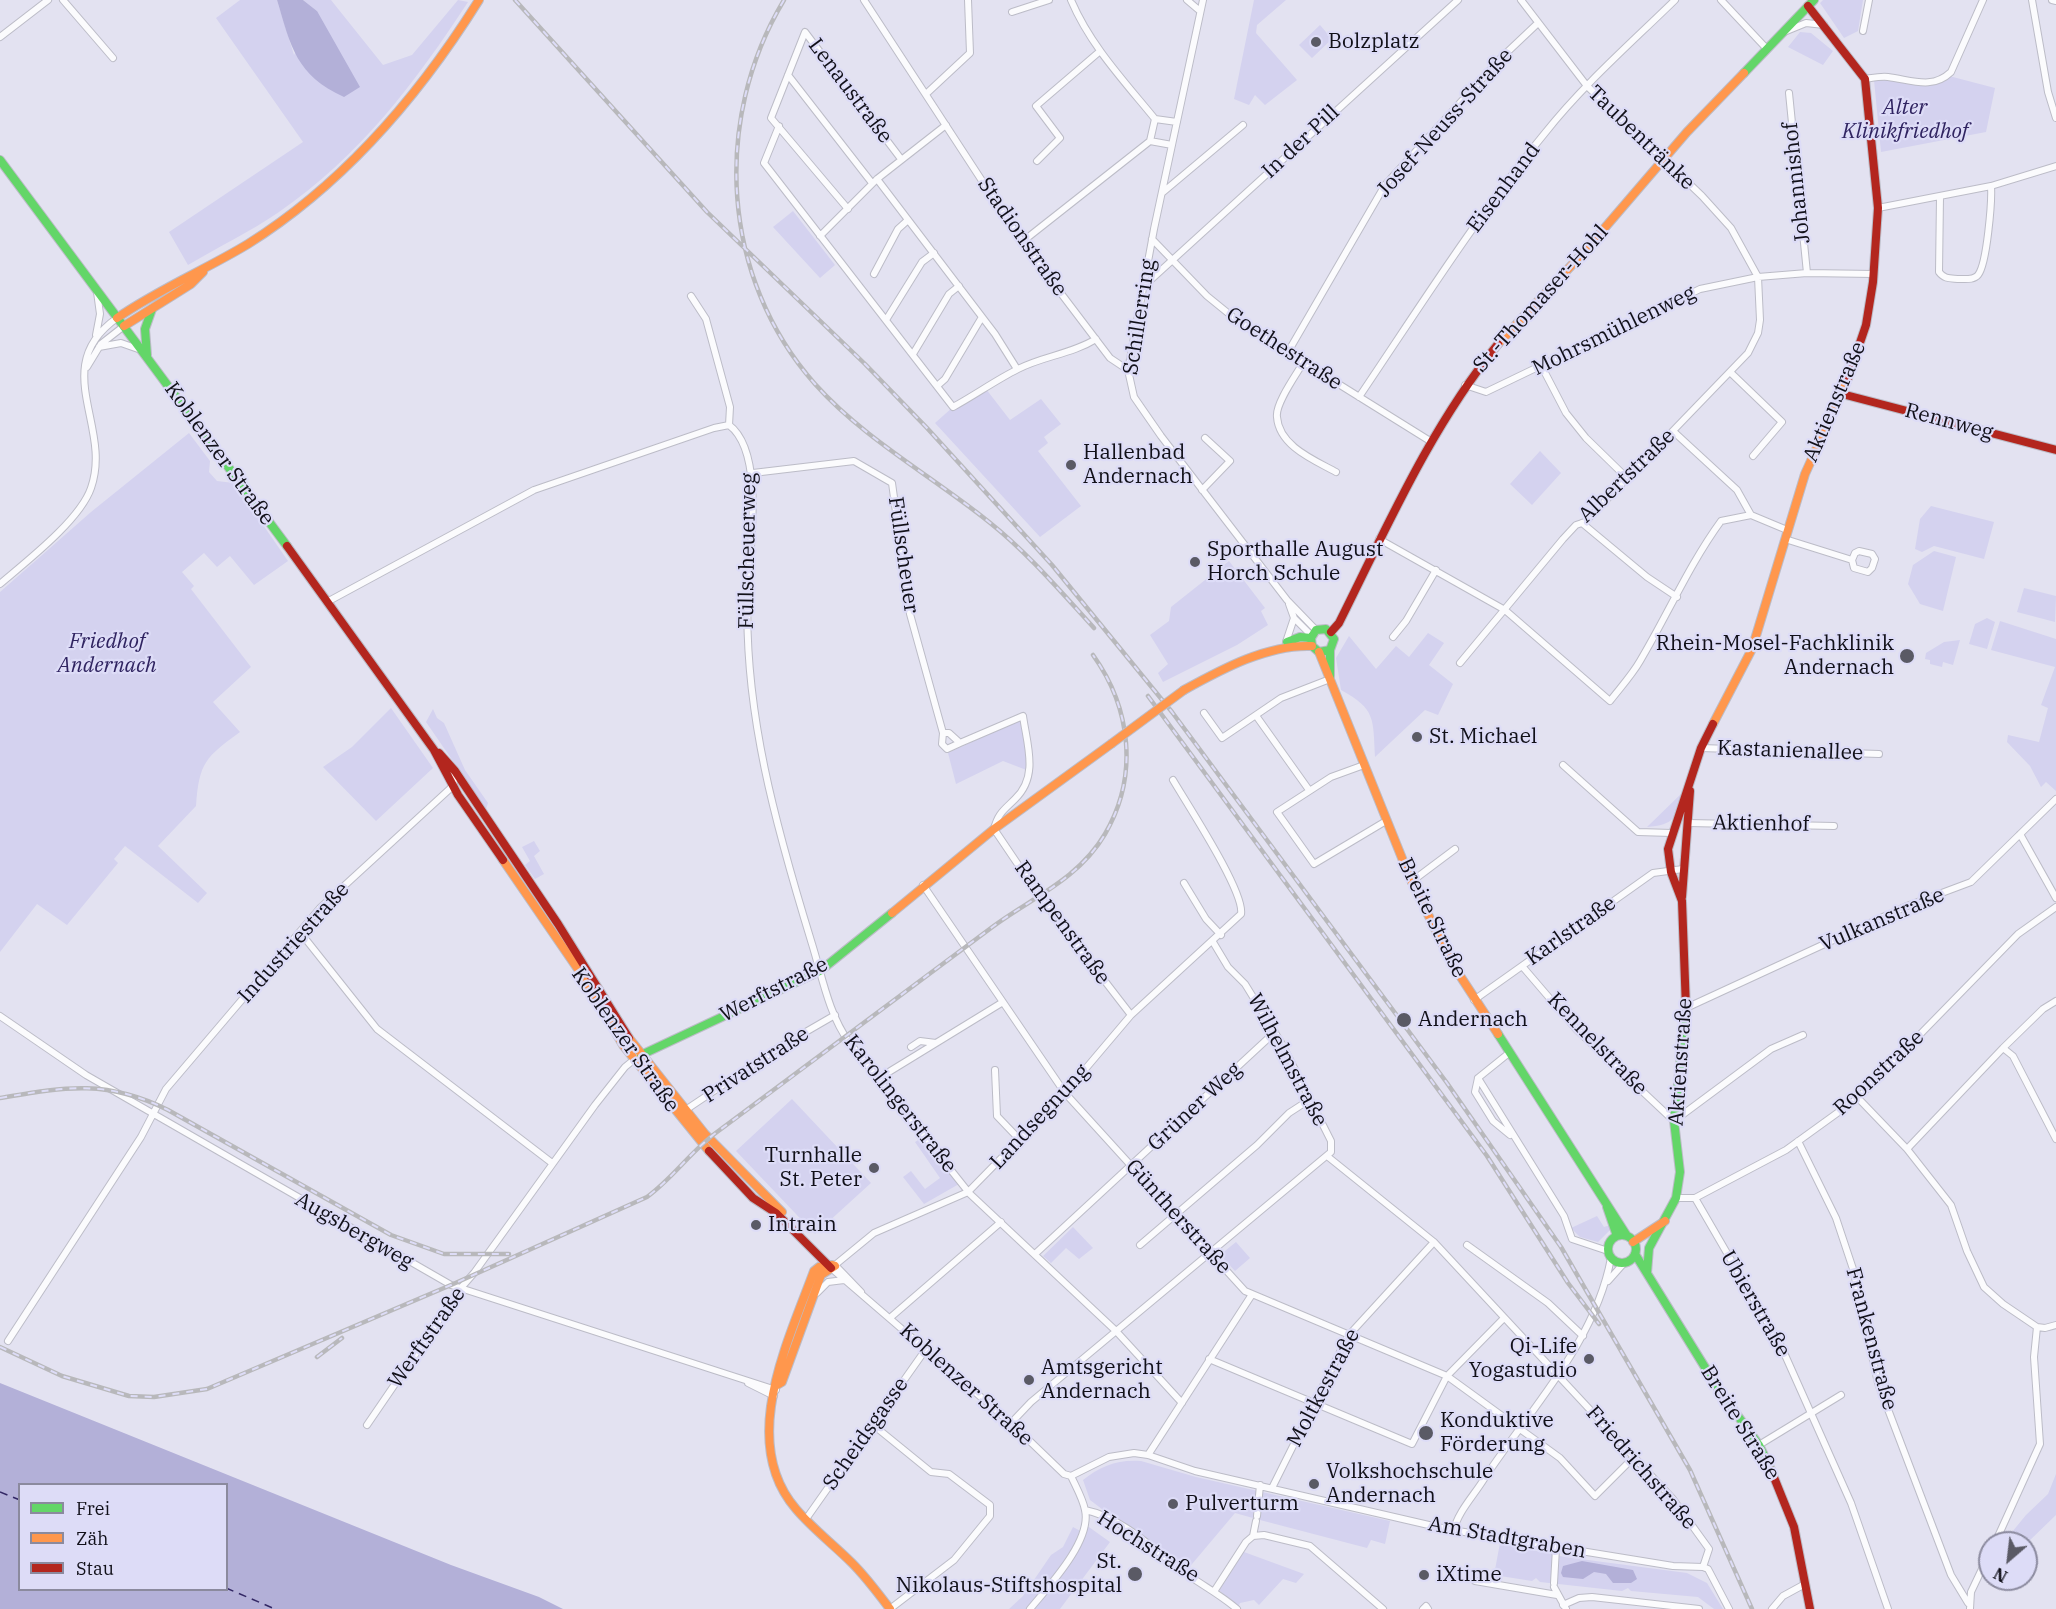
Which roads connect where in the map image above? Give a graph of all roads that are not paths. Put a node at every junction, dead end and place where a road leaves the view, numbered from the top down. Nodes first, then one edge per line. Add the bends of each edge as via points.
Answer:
1 (48, 0) edge
2 (63, 0) edge
3 (479, 0) edge
4 (864, 0) edge
5 (968, 0) edge
6 (1049, 0) edge
7 (1071, 0) edge
8 (1187, 0) edge
9 (1203, 0) edge
10 (1458, 0) edge
11 (1521, 0) edge
12 (1675, 0) edge
13 (1721, 0) edge
14 (1869, 0) edge
15 (1983, 0) edge
16 (2032, 0) edge
17 (1811, 3) edge
18 (1200, 11) junction
19 (1012, 12) dead end
20 (1538, 23) junction
21 (1824, 26) junction
22 (1863, 31) dead end
23 (1781, 33) junction
24 (0, 37) edge
25 (1766, 48) junction
26 (1099, 52) junction
27 (113, 58) dead end
28 (788, 75) junction
29 (1865, 79) junction
30 (1587, 86) junction
31 (926, 93) junction
32 (1789, 93) dead end
33 (2056, 118) edge
34 (1155, 119) junction
35 (1177, 122) junction
36 (946, 125) junction
37 (1243, 125) dead end
38 (778, 126) junction
39 (1150, 141) junction
40 (1172, 145) junction
41 (901, 159) junction
42 (0, 160) edge
43 (1664, 160) junction
44 (1037, 161) dead end
45 (2056, 166) edge
46 (874, 181) junction
47 (1991, 186) junction
48 (1161, 193) junction
49 (1940, 197) junction
50 (1878, 208) junction
51 (848, 209) junction
52 (908, 220) junction
53 (820, 236) junction
54 (1152, 239) junction
55 (1022, 242) junction
56 (934, 253) junction
57 (1172, 260) junction
58 (208, 267) junction
59 (1807, 273) junction
60 (874, 274) dead end
61 (1874, 274) junction
62 (1758, 277) junction
63 (1144, 285) junction
64 (958, 286) junction
65 (97, 291) junction
66 (691, 296) dead end
67 (152, 309) junction
68 (982, 317) junction
69 (117, 318) junction
70 (886, 320) junction
71 (124, 326) junction
72 (95, 336) junction
73 (1096, 339) junction
74 (99, 348) junction
75 (1288, 352) junction
76 (145, 354) junction
77 (913, 354) junction
78 (1303, 363) junction
79 (1542, 367) junction
80 (1017, 369) junction
81 (1128, 370) junction
82 (1730, 372) junction
83 (84, 373) junction
84 (1466, 385) junction
85 (937, 386) junction
86 (1842, 394) junction
87 (1359, 397) junction
88 (729, 425) junction
89 (1674, 432) junction
90 (1205, 438) dead end
91 (1430, 441) junction
92 (2056, 450) edge
93 (1753, 456) dead end
94 (1336, 472) dead end
95 (753, 473) junction
96 (1628, 478) junction
97 (1202, 490) junction
98 (1751, 515) junction
99 (1582, 523) junction
100 (1786, 535) junction
101 (1379, 539) junction
102 (1852, 560) dead end
103 (1436, 570) junction
104 (0, 584) edge
105 (1677, 597) junction
106 (1287, 600) junction
107 (327, 602) junction
108 (1505, 610) junction
109 (1294, 618) junction
110 (1330, 632) junction
111 (1312, 637) junction
112 (1393, 637) dead end
113 (1287, 642) junction
114 (1278, 649) junction
115 (1330, 650) junction
116 (1319, 652) junction
117 (1460, 663) dead end
118 (1327, 680) junction
119 (1204, 714) dead end
120 (1257, 717) junction
121 (943, 733) junction
122 (960, 743) junction
123 (1701, 748) junction
124 (434, 750) junction
125 (1879, 754) dead end
126 (1364, 765) junction
127 (1563, 765) dead end
128 (455, 771) junction
129 (1173, 780) dead end
130 (453, 786) junction
131 (1690, 786) junction
132 (1309, 790) junction
133 (467, 793) junction
134 (2056, 799) edge
135 (1386, 821) junction
136 (1688, 823) junction
137 (1834, 826) dead end
138 (994, 829) junction
139 (1672, 833) junction
140 (2020, 834) junction
141 (1686, 838) junction
142 (1455, 849) dead end
143 (1683, 869) junction
144 (1671, 872) junction
145 (1411, 882) junction
146 (1184, 883) dead end
147 (923, 885) junction
148 (2056, 898) edge
149 (1682, 901) junction
150 (2056, 907) edge
151 (300, 932) junction
152 (1221, 935) junction
153 (1213, 942) junction
154 (1522, 966) junction
155 (820, 971) junction
156 (1474, 1000) junction
157 (2056, 1001) edge
158 (1003, 1002) junction
159 (1686, 1008) junction
160 (835, 1015) junction
161 (0, 1016) edge
162 (1131, 1016) junction
163 (1275, 1032) junction
164 (1803, 1035) dead end
165 (936, 1043) junction
166 (911, 1047) dead end
167 (2004, 1048) junction
168 (1509, 1053) junction
169 (637, 1057) junction
170 (995, 1070) dead end
171 (879, 1078) junction
172 (1478, 1078) junction
173 (1065, 1093) junction
174 (1858, 1098) junction
175 (1310, 1100) junction
176 (685, 1110) junction
177 (152, 1114) junction
178 (677, 1116) junction
179 (1674, 1121) junction
180 (1513, 1137) junction
181 (1019, 1139) junction
182 (2056, 1139) edge
183 (1798, 1142) junction
184 (1907, 1149) junction
185 (1327, 1156) junction
186 (552, 1163) junction
187 (1131, 1167) junction
188 (968, 1192) junction
189 (1676, 1198) junction
190 (1695, 1198) junction
191 (1605, 1201) junction
192 (1176, 1214) junction
193 (1001, 1221) junction
194 (1663, 1224) junction
195 (1617, 1236) junction
196 (801, 1239) junction
197 (1434, 1242) junction
198 (1140, 1245) dead end
199 (1467, 1245) dead end
200 (1630, 1251) junction
201 (1210, 1252) junction
202 (1035, 1254) junction
203 (1610, 1255) junction
204 (832, 1266) junction
205 (814, 1271) junction
206 (1647, 1274) junction
207 (844, 1280) junction
208 (1606, 1284) junction
209 (460, 1289) junction
210 (861, 1292) junction
211 (1251, 1296) junction
212 (813, 1298) junction
213 (891, 1317) junction
214 (1504, 1318) junction
215 (2056, 1325) edge
216 (2037, 1327) junction
217 (1116, 1331) junction
218 (1348, 1336) junction
219 (1583, 1336) junction
220 (8, 1341) dead end
221 (926, 1348) junction
222 (1209, 1359) junction
223 (1558, 1375) junction
224 (1447, 1376) junction
225 (776, 1390) junction
226 (1841, 1395) dead end
227 (1182, 1402) junction
228 (1314, 1403) junction
229 (1812, 1412) junction
230 (1011, 1423) junction
231 (872, 1424) junction
232 (367, 1425) dead end
233 (1518, 1428) junction
234 (1759, 1445) junction
235 (1148, 1455) junction
236 (1634, 1457) junction
237 (1071, 1476) junction
238 (1260, 1485) junction
239 (1272, 1488) junction
240 (1085, 1510) junction
241 (806, 1519) junction
242 (1454, 1530) junction
243 (2000, 1531) edge
244 (1252, 1536) junction
245 (1556, 1548) junction
246 (1703, 1567) junction
247 (1978, 1577) edge
248 (1475, 1581) dead end
249 (1805, 1584) junction
250 (1215, 1590) junction
251 (1567, 1594) dead end
252 (1557, 1595) junction
253 (1579, 1598) junction
254 (1969, 1606) edge
255 (1564, 1607) edge
256 (890, 1609) edge
257 (1030, 1609) edge
258 (1237, 1609) edge
259 (1383, 1609) edge
260 (1699, 1609) edge
261 (1729, 1609) edge
262 (1773, 1609) edge
263 (1810, 1609) edge
264 (1888, 1609) edge

1 - 24 street
2 - 27 street
3 - 58 street via 415,94 363,151 311,198
4 - 31 street, Stadionstraße
5 - 31 street via 970,53
6 - 19 street
7 - 26 street
8 - 18 street
9 - 18 street, Schillerring
10 - 57 street, In der Pill
11 - 20 street, Taubentränke
12 - 30 street, Eisenhand
13 - 25 street
14 - 22 street
15 - 29 street via 1951,72 1942,80 1932,84 1885,76
16 - 33 street
17 - 21 street
17 - 23 street, St.-Thomaser-Hohl
18 - 35 street, Schillerring
20 - 30 street, Taubentränke
20 - 75 street, Josef-Neuss-Straße via 1385,185
21 - 23 street via 1806,23
21 - 29 street
23 - 25 street, St.-Thomaser-Hohl
25 - 43 street, St.-Thomaser-Hohl
26 - 34 street
26 - 44 street via 1036,106 1060,138
28 - 38 street, Lenaustraße via 771,118
28 - 41 street, Lenaustraße via 805,32
28 - 46 street, Lenaustraße
29 - 50 street, Aktienstraße
30 - 43 street, Taubentränke
30 - 87 street, Eisenhand via 1545,132 1475,225
31 - 36 street, Stadionstraße
32 - 59 street, Johannishof
34 - 35 street
34 - 39 street
35 - 40 street, Schillerring
36 - 41 street, Lenaustraße
36 - 55 street, Stadionstraße
37 - 48 street
38 - 51 street
38 - 53 street, Lenaustraße via 764,163
39 - 40 street
39 - 55 street
40 - 48 street, Schillerring
41 - 46 street, Lenaustraße
42 - 65 street, Koblenzer Straße
43 - 62 street, Taubentränke via 1731,228
43 - 84 street, St.-Thomaser-Hohl via 1503,338
45 - 47 street
46 - 51 street, Lenaustraße
46 - 52 street
47 - 49 street
47 - 49 street via 1982,265 1978,275 1971,279 1946,278 1939,272
48 - 54 street, Schillerring
49 - 50 street
50 - 61 street, Aktienstraße
51 - 53 street, Lenaustraße
52 - 56 street
52 - 60 street via 898,230
53 - 70 street
54 - 57 street, Goethestraße
54 - 63 street, Schillerring
55 - 73 street, Stadionstraße
56 - 64 street
56 - 70 street via 922,261
57 - 63 street, In der Pill
57 - 75 street, Goethestraße via 1239,322
58 - 67 street via 191,284
58 - 69 street via 179,279
59 - 61 street, Mohrsmühlenweg
59 - 62 street, Mohrsmühlenweg
61 - 86 street, Aktienstraße via 1866,325
62 - 79 street, Mohrsmühlenweg via 1700,289
62 - 82 street, Albertstraße via 1758,333
63 - 81 street, Schillerring
64 - 68 street
64 - 77 street via 949,294
65 - 69 street, Koblenzer Straße
65 - 72 street via 100,314
66 - 88 street via 706,319 730,407
67 - 71 street
67 - 76 street via 145,331
68 - 80 street
68 - 85 street
69 - 71 street, Koblenzer Straße
69 - 72 street
70 - 77 street
71 - 74 street
71 - 76 street, Koblenzer Straße
72 - 83 street
73 - 80 street via 1081,348
73 - 81 street, Stadionstraße via 1110,358
74 - 76 street via 122,343
74 - 83 street
75 - 78 street, Goethestraße
76 - 107 street, Koblenzer Straße
77 - 85 street
78 - 87 street, Goethestraße
78 - 94 street via 1276,417 1285,439
79 - 84 street, Mohrsmühlenweg via 1486,392
79 - 96 street via 1566,413
80 - 85 street via 953,407
81 - 97 street, Schillerring via 1134,397
82 - 89 street, Albertstraße
82 - 93 street via 1782,422
83 - 104 street via 95,451 90,490 71,519
84 - 91 street, St.-Thomaser-Hohl
86 - 92 street, Rennweg
86 - 100 street, Aktienstraße via 1804,474
87 - 91 street, Goethestraße
88 - 95 street, Füllscheuerweg via 737,431
88 - 107 street via 534,490
89 - 96 street, Albertstraße
89 - 98 street via 1737,490
90 - 97 street via 1230,461
91 - 101 street, St.-Thomaser-Hohl
95 - 121 street, Füllscheuer via 854,461 892,483 910,614
95 - 155 street, Füllscheuerweg via 747,652 770,792
96 - 99 street, Albertstraße
97 - 106 street, Schillerring
98 - 100 street
98 - 105 street via 1721,521 1687,572
99 - 105 street
99 - 108 street, Albertstraße via 1563,539
100 - 102 street
100 - 123 street, Aktienstraße via 1752,649
101 - 103 street
101 - 110 street, St.-Thomaser-Hohl via 1339,623
103 - 108 street
103 - 112 street
105 - 108 street via 1639,663 1610,702
106 - 109 street, Schillerring
106 - 111 street, Schillerring
107 - 124 street, Koblenzer Straße
108 - 117 street, Albertstraße
109 - 111 street, Schillerring
109 - 113 street
110 - 111 street via 1322,628
110 - 115 street via 1334,639
111 - 113 street
111 - 114 street, Werftstraße
111 - 116 street
113 - 114 street
114 - 138 street, Werftstraße, bridge via 1184,690
115 - 116 street
115 - 118 street, Breite Straße
116 - 118 street, Breite Straße
118 - 120 street via 1281,698
118 - 126 street, Breite Straße
119 - 120 street via 1222,738
120 - 132 street
121 - 122 street via 949,733
121 - 122 street via 943,747
122 - 138 street via 1023,716 1032,770 1016,799 998,815
123 - 125 street, Kastanienallee
123 - 131 street, Aktienstraße
124 - 128 street, Koblenzer Straße
124 - 130 street, Koblenzer Straße
126 - 132 street
126 - 135 street, Breite Straße
127 - 139 street via 1638,832
128 - 130 street
128 - 133 street, Koblenzer Straße
129 - 152 street, Landsegnung via 1242,907 1235,922
130 - 133 street
130 - 151 street, Industriestraße via 320,908
130 - 169 street, Koblenzer Straße
131 - 136 street, Aktienstraße
131 - 139 street, Aktienstraße
132 - 135 street via 1277,812 1314,864
133 - 169 street, Koblenzer Straße via 558,924
134 - 140 street, Vulkanstraße
135 - 145 street, Breite Straße
136 - 137 street, Aktienhof
136 - 141 street, Aktienstraße
138 - 147 street, Werftstraße
138 - 162 street, Rampenstraße via 1040,897
139 - 141 street
139 - 144 street, Aktienstraße via 1668,849
140 - 148 street
140 - 159 street, Vulkanstraße via 1971,882 1907,906
141 - 143 street, Aktienstraße
142 - 145 street
143 - 144 street
143 - 149 street, Aktienstraße
144 - 149 street, Aktienstraße
144 - 154 street, Karlstraße via 1653,873
145 - 156 street, Breite Straße
146 - 152 street
147 - 155 street, Werftstraße
147 - 158 street, Güntherstraße
149 - 159 street, Aktienstraße
150 - 174 street, Roonstraße via 2018,934
151 - 177 street, Industriestraße via 166,1089
151 - 186 street via 377,1029
152 - 153 street, Landsegnung
153 - 162 street, Landsegnung
153 - 163 street, Wilhelmstraße
154 - 156 street, Karlstraße
154 - 179 street, Kennelstraße via 1576,1029
155 - 160 street, Karolingerstraße
155 - 169 street, Werftstraße
156 - 168 street, Breite Straße
157 - 167 street
158 - 165 street
158 - 173 street, Güntherstraße
159 - 179 street, Aktienstraße
160 - 171 street, Karolingerstraße via 845,1037
160 - 176 street, Privatstraße
161 - 177 street, Augsbergweg
162 - 173 street, Landsegnung
163 - 175 street, Wilhelmstraße
163 - 187 street, Grüner Weg
164 - 179 street via 1771,1049
165 - 166 street via 920,1041
165 - 171 street
167 - 182 street via 2023,1073
167 - 184 street
168 - 172 street
168 - 191 street, Breite Straße
169 - 176 street, Koblenzer Straße
169 - 178 street, Koblenzer Straße
169 - 186 street, Werftstraße via 604,1093
170 - 181 street via 997,1116
171 - 188 street, Karolingerstraße
172 - 180 street
172 - 180 street via 1475,1092 1493,1121
173 - 181 street, Landsegnung
173 - 187 street, Güntherstraße
174 - 183 street, Roonstraße
174 - 184 street
175 - 185 street, Wilhelmstraße via 1331,1142
175 - 192 street via 1289,1113 1257,1146
176 - 178 street, Privatstraße
176 - 204 street, Koblenzer Straße
177 - 209 street, Augsbergweg
177 - 220 street, Industriestraße via 141,1137
178 - 196 street, Koblenzer Straße via 753,1198 773,1211
179 - 189 street, Aktienstraße via 1680,1172
180 - 203 street via 1564,1216 1572,1239
181 - 188 street, Landsegnung
183 - 190 street, Roonstraße
183 - 254 street, Frankenstraße via 1836,1218 1853,1269 1878,1383 1951,1575
184 - 216 street via 1951,1205 1984,1287
185 - 197 street, Wilhelmstraße
185 - 201 street
186 - 209 street, Werftstraße
187 - 192 street, Güntherstraße
187 - 202 street, Grüner Weg
188 - 193 street, Karolingerstraße
188 - 204 street, Landsegnung via 874,1233
189 - 190 street, Roonstraße
189 - 194 street, Aktienstraße
190 - 229 street, Ubierstraße via 1781,1346
191 - 195 street, Breite Straße
191 - 200 street, Breite Straße
192 - 198 street
192 - 201 street, Güntherstraße
193 - 202 street, Karolingerstraße
193 - 213 street
194 - 200 street, Aktienstraße
194 - 206 street, Aktienstraße via 1649,1248
195 - 200 street
195 - 203 street via 1610,1242
196 - 204 street, Koblenzer Straße
196 - 205 street via 815,1259
197 - 214 street, Wilhelmstraße
197 - 218 street, Moltkestraße
199 - 219 street via 1548,1303
200 - 203 street
200 - 206 street, Breite Straße
200 - 208 street
201 - 211 street, Güntherstraße
201 - 217 street
202 - 217 street, Karolingerstraße
203 - 208 street
204 - 205 street via 819,1266
204 - 207 street, Koblenzer Straße
204 - 210 street, Koblenzer Straße
204 - 212 street via 821,1275
205 - 225 street via 775,1380
206 - 234 street, Breite Straße via 1719,1390
207 - 210 street, Koblenzer Straße
207 - 212 street via 828,1282
208 - 219 street
209 - 225 street, Augsbergweg
209 - 232 street, Werftstraße
210 - 213 street, Koblenzer Straße
211 - 218 street, Güntherstraße
211 - 222 street
212 - 225 street
213 - 221 street, Koblenzer Straße
214 - 223 street, Wilhelmstraße
214 - 224 street
215 - 216 street
216 - 243 street via 2034,1357 2040,1444
217 - 227 street, Karolingerstraße
217 - 230 street
218 - 224 street, Güntherstraße
218 - 228 street, Moltkestraße
219 - 223 street
221 - 230 street, Koblenzer Straße
221 - 231 street, Scheidsgasse
222 - 227 street
222 - 228 street
223 - 233 street
223 - 236 street, Friedrichstraße
224 - 228 street via 1412,1444
224 - 233 street, Güntherstraße
225 - 241 street via 768,1441 773,1470 782,1490
226 - 229 street
227 - 235 street
228 - 239 street, Moltkestraße
229 - 234 street
229 - 264 street, Ubierstraße via 1851,1503
230 - 237 street, Koblenzer Straße via 1064,1474
231 - 241 street, Scheidsgasse
231 - 256 street via 930,1472 948,1474 990,1505 991,1510 954,1560
233 - 236 street, Güntherstraße via 1560,1458 1595,1496
233 - 242 street
234 - 249 street, Breite Straße via 1794,1527
235 - 237 street, Am Stadtgraben via 1134,1453 1109,1458
235 - 238 street, Am Stadtgraben via 1195,1471
236 - 246 street, Friedrichstraße via 1673,1499 1709,1549
237 - 240 street
238 - 239 street, Am Stadtgraben
238 - 244 street
239 - 242 street, Am Stadtgraben
240 - 250 street, Hochstraße via 1098,1513 1142,1540
240 - 257 street via 1080,1540 1064,1568
241 - 256 street via 853,1564
242 - 245 street, Am Stadtgraben
244 - 250 street
244 - 259 street via 1264,1535 1310,1546
245 - 246 street, Am Stadtgraben
245 - 252 street
246 - 261 street via 1708,1569
247 - 254 street
248 - 252 street
249 - 262 street via 1783,1596
249 - 263 street, Breite Straße
250 - 258 street, Hochstraße
251 - 253 street
252 - 255 street
253 - 255 street
253 - 260 street

